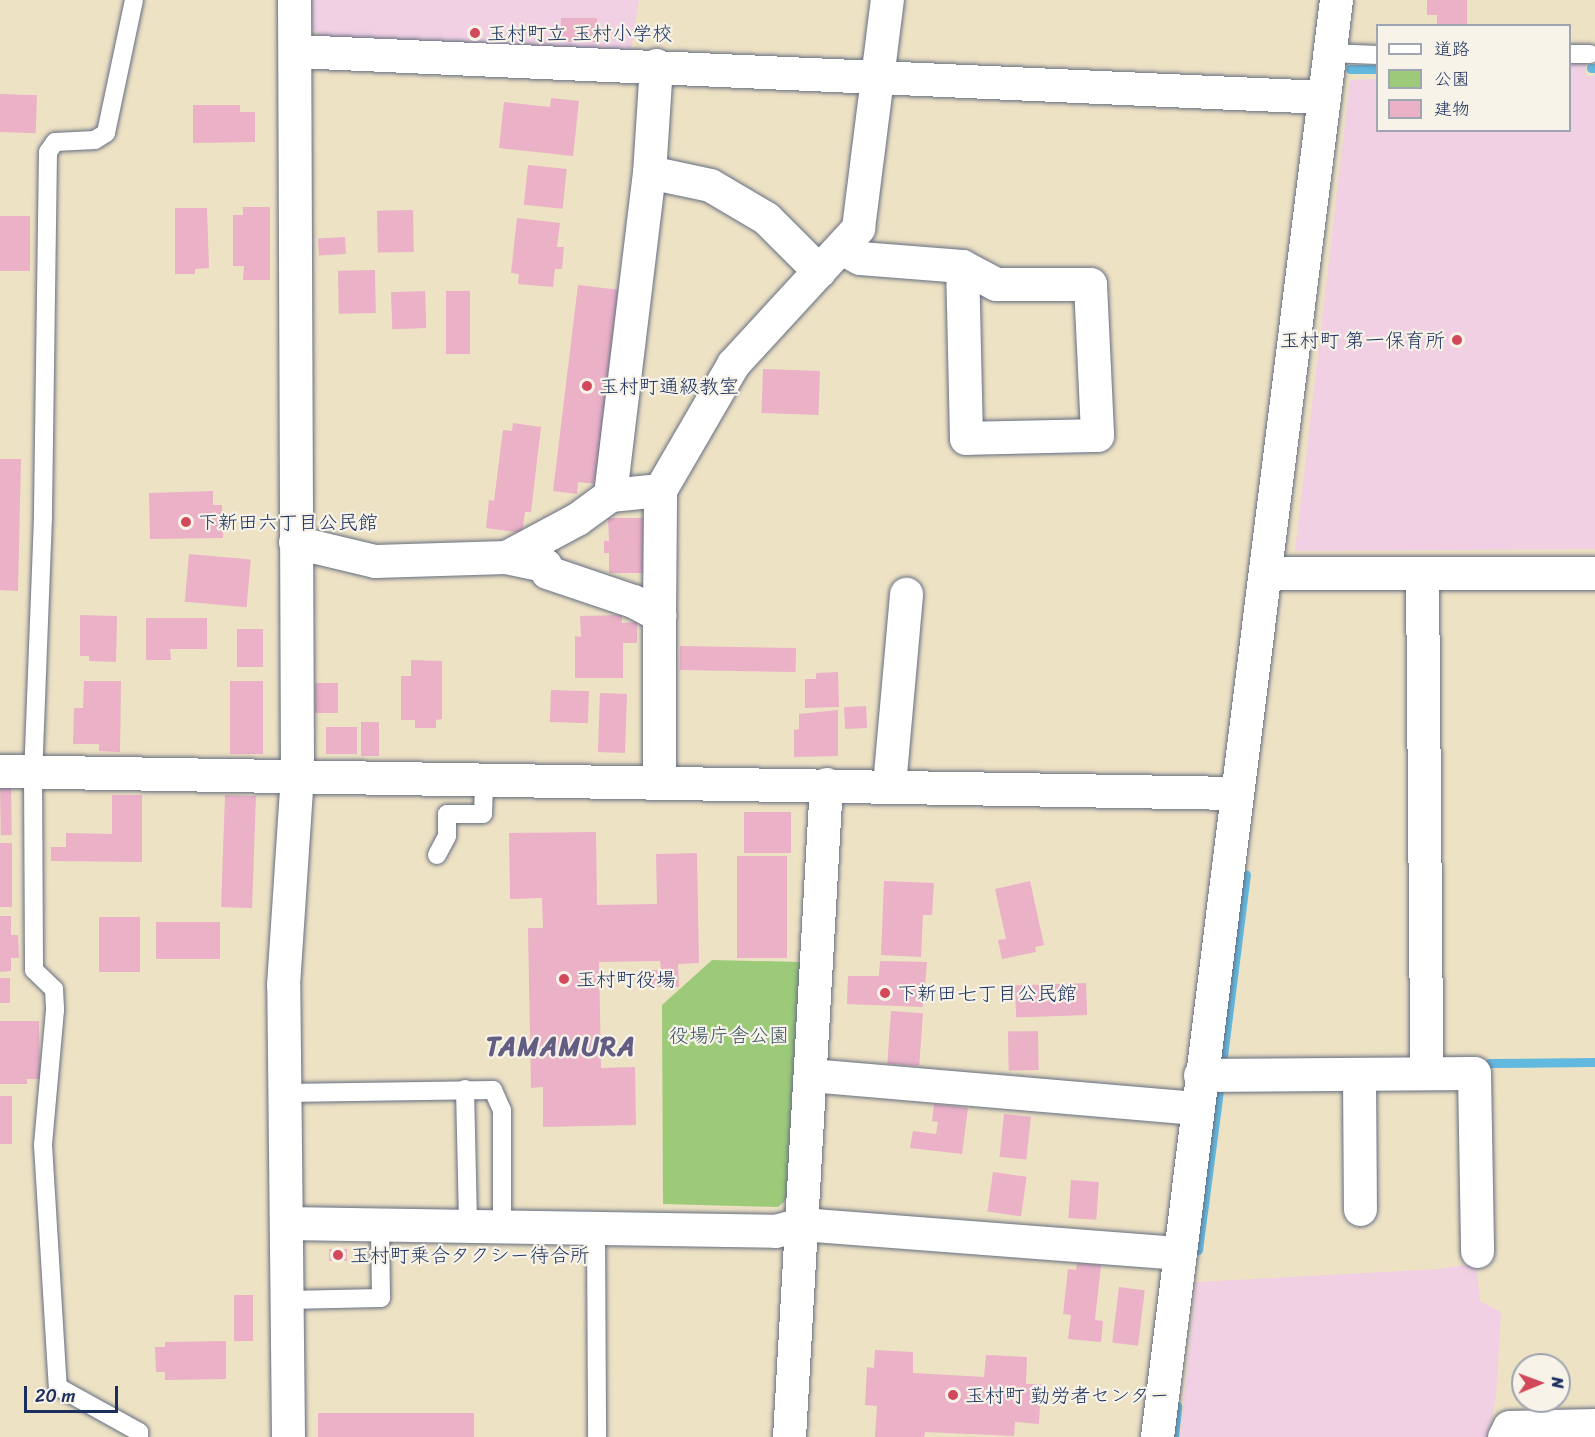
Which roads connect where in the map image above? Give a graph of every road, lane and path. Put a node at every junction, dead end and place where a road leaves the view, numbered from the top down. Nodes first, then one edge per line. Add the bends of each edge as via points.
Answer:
1 (134, 0) edge
2 (294, 0) edge
3 (887, 0) edge
4 (1336, 0) edge
5 (295, 51) junction
6 (1329, 53) junction
7 (1571, 54) edge
8 (1590, 54) dead end
9 (1376, 56) edge
10 (656, 65) junction
11 (876, 79) junction
12 (1324, 97) junction
13 (649, 172) junction
14 (830, 260) junction
15 (962, 266) junction
16 (660, 490) junction
17 (610, 495) junction
18 (295, 542) junction
19 (506, 556) junction
20 (1267, 573) junction
21 (1595, 573) edge
22 (1422, 575) junction
23 (906, 594) dead end
24 (659, 615) junction
25 (0, 771) edge
26 (33, 772) junction
27 (297, 775) junction
28 (484, 778) junction
29 (659, 781) junction
30 (826, 784) junction
31 (889, 785) junction
32 (1236, 793) junction
33 (436, 855) dead end
34 (1426, 1072) junction
35 (1359, 1074) junction
36 (810, 1075) junction
37 (1200, 1076) junction
38 (465, 1089) junction
39 (284, 1093) junction
40 (1196, 1108) junction
41 (1360, 1209) dead end
42 (286, 1223) junction
43 (380, 1224) junction
44 (801, 1224) junction
45 (468, 1225) junction
46 (502, 1226) junction
47 (596, 1228) junction
48 (1477, 1251) dead end
49 (1177, 1253) junction
50 (286, 1300) junction
51 (1595, 1425) edge
52 (139, 1437) edge
53 (288, 1437) edge
54 (597, 1437) edge
55 (789, 1437) edge
56 (1157, 1437) edge
57 (1504, 1437) edge

1 - 26 lane via 106,133 95,141 55,142 48,152 43,517
2 - 5 street
3 - 11 street via 882,65
4 - 6 street
5 - 10 street
5 - 18 street
6 - 9 lane
6 - 12 street
7 - 8 lane
10 - 11 street
10 - 13 street
11 - 12 street
11 - 14 street via 858,228
12 - 20 street
13 - 14 street via 710,185
13 - 17 street
14 - 15 street via 860,258
14 - 16 street via 733,364
15 - 15 street via 996,284 1090,284 1097,435 966,438
16 - 17 street
16 - 24 street
17 - 19 street via 578,519
18 - 19 street via 375,561
18 - 27 street
19 - 24 street via 545,565 547,572 633,601
20 - 22 street
20 - 32 street
21 - 22 street
22 - 34 street
23 - 31 street
24 - 29 street
25 - 26 street
26 - 27 street
26 - 52 lane via 34,970 54,989 55,1010 43,1145 58,1387 139,1432
27 - 28 street
27 - 39 street via 283,985
28 - 29 street
28 - 33 lane via 483,814 447,814 447,836
29 - 30 street
30 - 31 street
30 - 36 street
31 - 32 street
32 - 37 street
34 - 35 street
34 - 48 street via 1474,1073
35 - 37 street
35 - 41 street
36 - 40 street
36 - 44 street
37 - 40 street
38 - 39 lane
38 - 45 lane
38 - 46 lane via 493,1090 501,1110
39 - 42 street
40 - 49 street
42 - 43 street
42 - 50 street
43 - 45 street
43 - 50 lane via 381,1298
44 - 47 street via 775,1231
44 - 49 street
44 - 55 street
45 - 46 street
46 - 47 street
47 - 54 lane
49 - 56 street
50 - 53 street
51 - 57 street via 1509,1427

